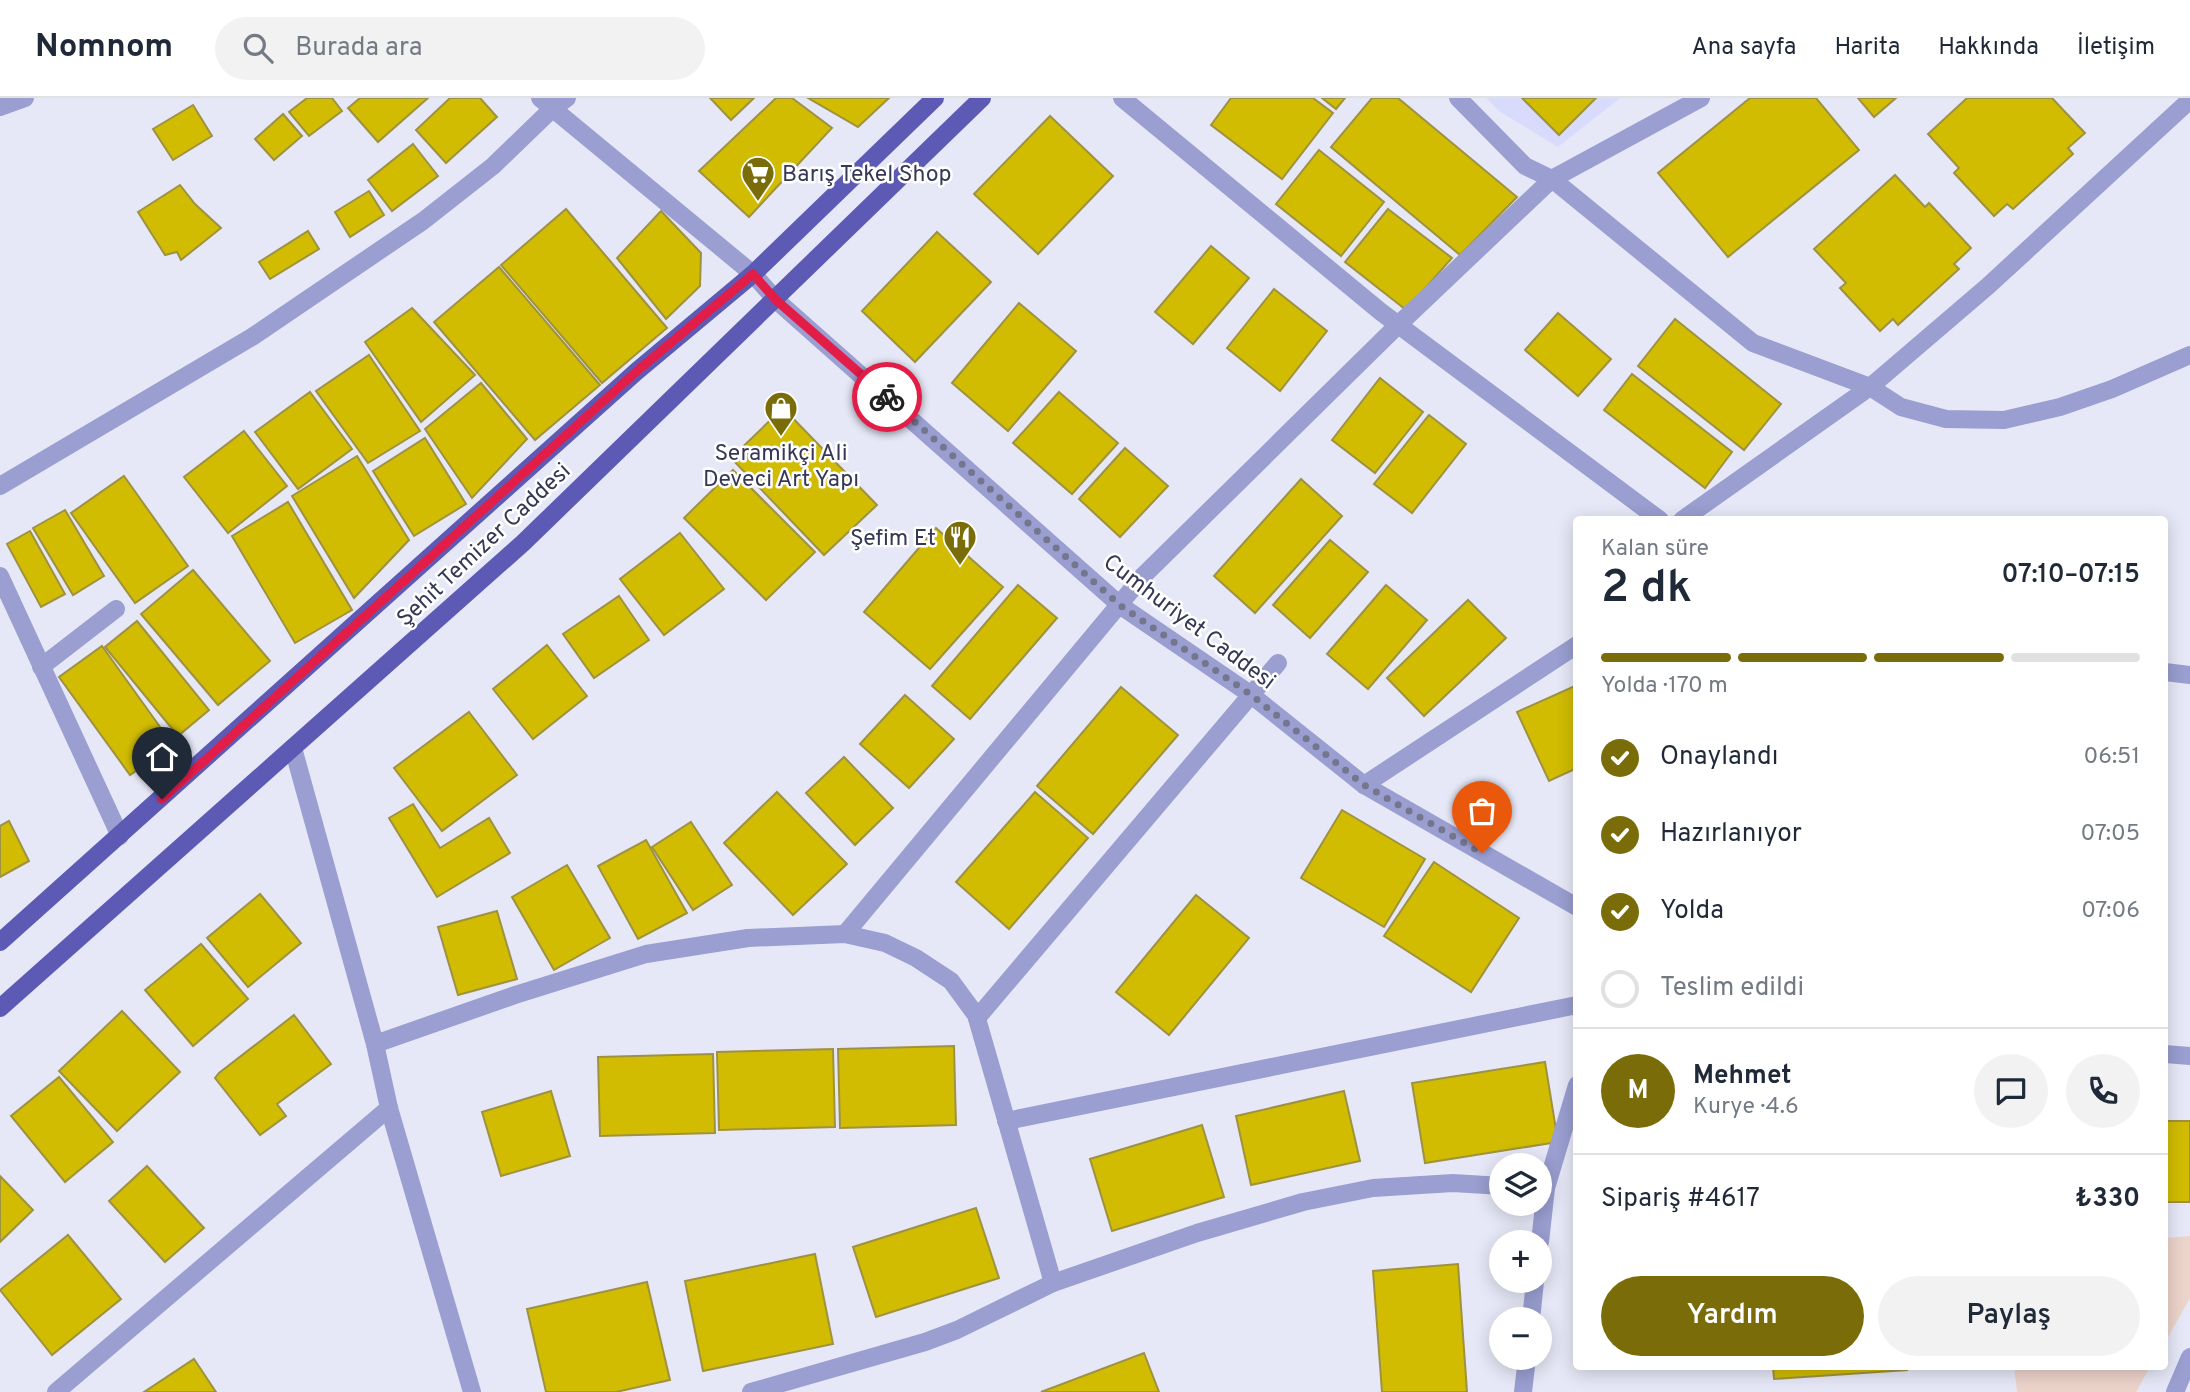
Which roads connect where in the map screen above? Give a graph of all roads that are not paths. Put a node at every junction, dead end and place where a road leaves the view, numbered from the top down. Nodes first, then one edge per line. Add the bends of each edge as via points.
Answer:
1 (25, 98) edge
2 (568, 98) edge
3 (935, 98) edge
4 (982, 98) edge
5 (1122, 98) edge
6 (1458, 98) edge
7 (1701, 98) edge
8 (2190, 100) edge
9 (546, 104) edge
10 (0, 107) edge
11 (1552, 178) junction
12 (753, 274) junction
13 (776, 300) junction
14 (1398, 325) junction
15 (2190, 355) edge
16 (1870, 387) junction
17 (0, 486) edge
18 (1655, 516) edge
19 (1688, 516) edge
20 (0, 576) edge
21 (1121, 606) junction
22 (117, 609) dead end
23 (1573, 648) edge
24 (1278, 663) dead end
25 (41, 667) junction
26 (2168, 673) edge
27 (2190, 675) edge
28 (1250, 694) junction
29 (293, 748) junction
30 (1364, 785) junction
31 (120, 836) junction
32 (1573, 905) edge
33 (845, 934) junction
34 (0, 942) edge
35 (1573, 1006) edge
36 (0, 1008) edge
37 (976, 1018) junction
38 (375, 1044) junction
39 (2168, 1054) edge
40 (2190, 1056) edge
41 (1573, 1097) edge
42 (389, 1108) junction
43 (1006, 1121) junction
44 (1552, 1161) edge
45 (1489, 1185) edge
46 (1053, 1283) junction
47 (2190, 1357) edge
48 (1526, 1370) edge
49 (56, 1392) edge
50 (472, 1392) edge
51 (751, 1392) edge
52 (1523, 1392) edge
53 (2175, 1392) edge

1 - 10 street
2 - 9 street
3 - 12 main road, Şehit Temizer Caddesi
4 - 13 main road, Şehit Temizer Caddesi
5 - 14 street
6 - 11 street via 1525,166
7 - 11 street
8 - 16 street via 1988,286
9 - 12 street, Cumhuriyet Caddesi
9 - 17 street via 493,166 423,221 252,337
11 - 14 street
11 - 16 street via 1753,343
12 - 13 street, Cumhuriyet Caddesi
12 - 31 main road, Şehit Temizer Caddesi via 637,371
13 - 21 street, Cumhuriyet Caddesi
13 - 29 main road, Şehit Temizer Caddesi via 523,543
14 - 18 street
14 - 21 street via 1143,576
15 - 16 street via 2112,389 2004,420 1946,419 1900,407
16 - 19 street
20 - 25 street
21 - 28 street, Cumhuriyet Caddesi
21 - 33 street
22 - 25 street
23 - 30 street
24 - 28 street
25 - 31 street
26 - 27 street
28 - 30 street, Cumhuriyet Caddesi
28 - 37 street
29 - 36 main road, Şehit Temizer Caddesi
29 - 38 street
30 - 32 street, Cumhuriyet Caddesi
31 - 34 main road, Şehit Temizer Caddesi
33 - 37 street via 885,943 916,958 951,981
33 - 38 street via 748,938 646,954
35 - 43 street
37 - 43 street
38 - 42 street
39 - 40 street
41 - 44 street
42 - 49 street
42 - 50 street
43 - 46 street
45 - 46 street via 1373,1188 1303,1202
46 - 51 street via 925,1342
47 - 53 street
48 - 52 street

